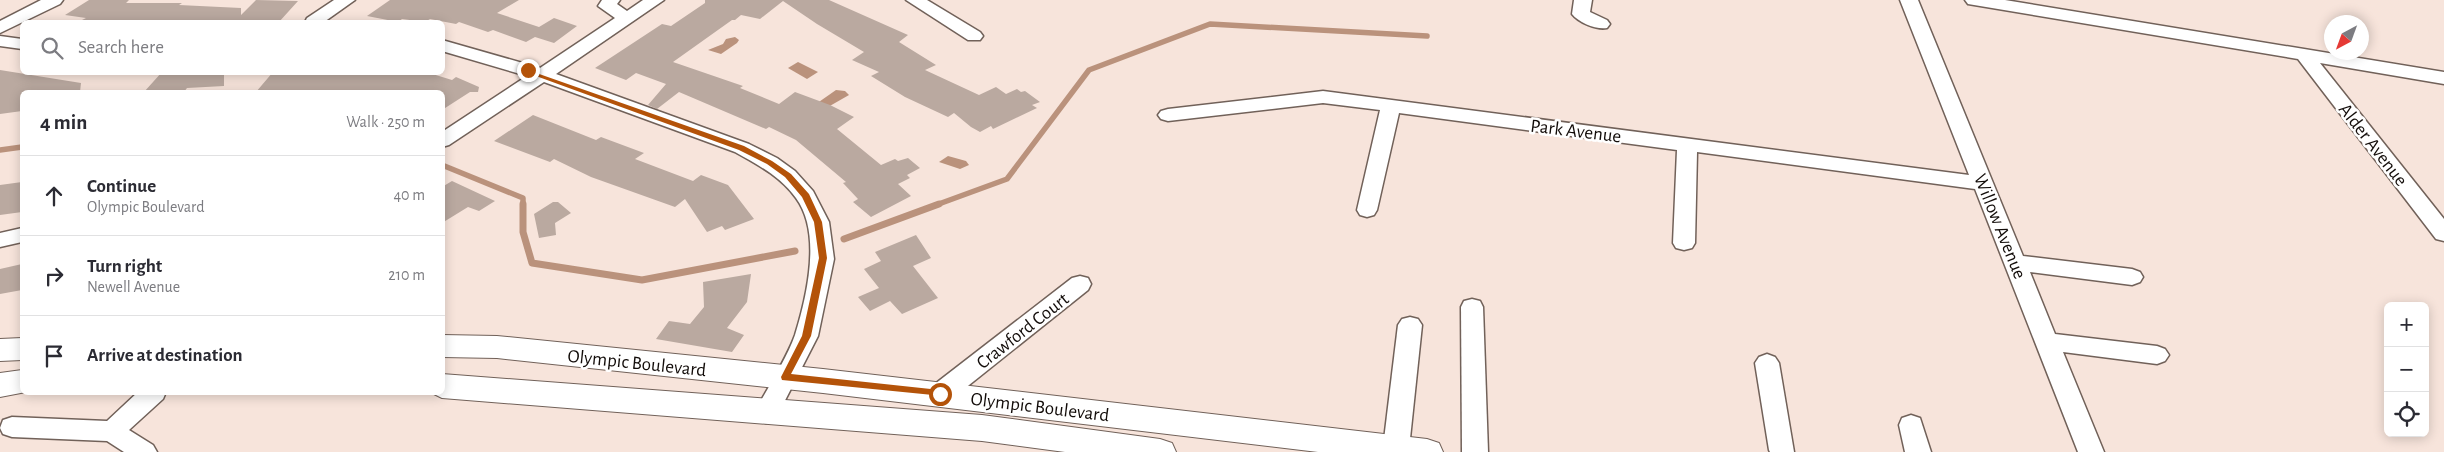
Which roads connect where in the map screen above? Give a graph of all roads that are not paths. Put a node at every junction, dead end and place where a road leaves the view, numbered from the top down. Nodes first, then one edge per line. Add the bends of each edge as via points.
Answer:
1 (54, 0) edge
2 (346, 0) edge
3 (611, 0) edge
4 (655, 0) edge
5 (915, 0) edge
6 (1583, 0) edge
7 (1909, 0) edge
8 (1974, 0) edge
9 (627, 18) junction
10 (316, 20) edge
11 (1601, 24) dead end
12 (0, 28) edge
13 (974, 36) dead end
14 (0, 41) edge
15 (20, 44) edge
16 (445, 45) edge
17 (2304, 55) junction
18 (543, 75) junction
19 (2444, 78) edge
20 (1391, 106) junction
21 (1168, 115) dead end
22 (445, 139) edge
23 (1687, 145) junction
24 (1984, 184) junction
25 (1367, 210) dead end
26 (2444, 234) edge
27 (20, 235) edge
28 (0, 240) edge
29 (1684, 242) dead end
30 (2016, 263) junction
31 (2132, 277) dead end
32 (1080, 284) dead end
33 (1472, 307) dead end
34 (1410, 325) dead end
35 (2047, 342) junction
36 (445, 346) edge
37 (20, 349) edge
38 (0, 350) edge
39 (2157, 355) dead end
40 (1767, 363) dead end
41 (785, 377) junction
42 (20, 382) edge
43 (0, 385) edge
44 (445, 386) edge
45 (940, 394) junction
46 (151, 395) edge
47 (766, 413) junction
48 (1911, 425) dead end
49 (12, 427) dead end
50 (112, 431) junction
51 (1419, 451) edge
52 (1780, 451) edge
53 (144, 452) edge
54 (1160, 452) edge
55 (1475, 452) edge
56 (1918, 452) edge
57 (2091, 452) edge

1 - 12 street
2 - 10 street
3 - 9 street via 607,6
4 - 9 street
5 - 13 street
6 - 11 street via 1581,14
7 - 24 street, Willow Avenue
8 - 17 street
9 - 18 street
14 - 15 street
16 - 18 street
17 - 19 street
17 - 26 street, Alder Avenue
18 - 22 street
18 - 41 street via 742,148 788,176 806,196 818,222 823,258 806,336
20 - 21 street, Park Avenue via 1323,97
20 - 23 street, Park Avenue
20 - 25 street
23 - 24 street, Park Avenue
23 - 29 street
24 - 30 street, Willow Avenue
27 - 28 street
30 - 31 street
30 - 35 street, Willow Avenue
32 - 45 street, Crawford Court
33 - 55 street
34 - 51 street
35 - 39 street
35 - 57 street, Willow Avenue
36 - 41 main road, Olympic Boulevard via 497,347
37 - 38 main road
40 - 52 street
41 - 45 main road, Olympic Boulevard
41 - 47 street
42 - 43 main road
44 - 47 main road, Olympic Boulevard
45 - 51 main road, Olympic Boulevard
46 - 50 street
47 - 54 main road, Olympic Boulevard via 982,428
48 - 56 street
49 - 50 street
50 - 53 street

